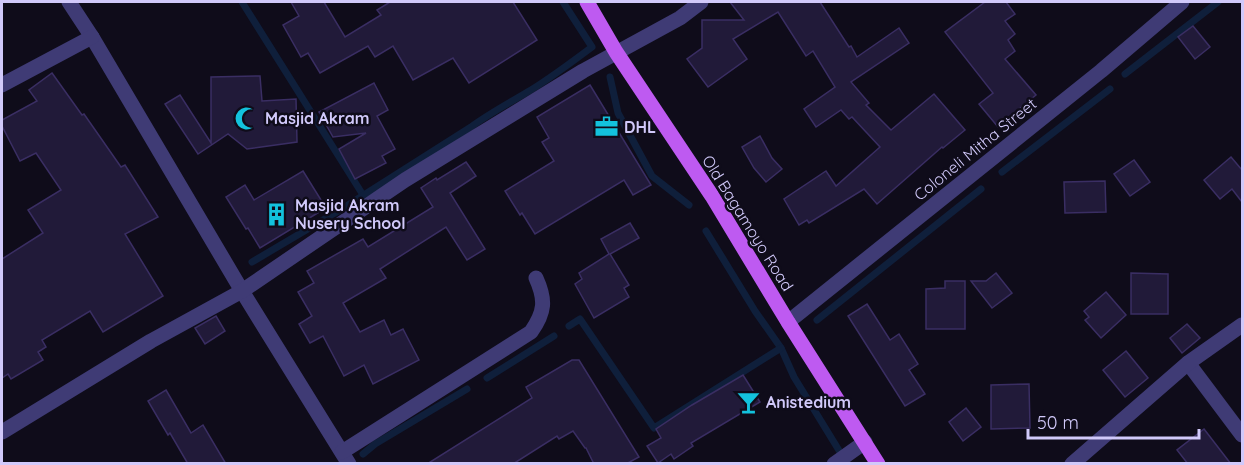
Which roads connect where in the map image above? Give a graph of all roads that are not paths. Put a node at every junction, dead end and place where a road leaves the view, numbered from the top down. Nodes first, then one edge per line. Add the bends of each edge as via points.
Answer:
1 (69, 2) edge
2 (587, 2) edge
3 (701, 2) edge
4 (1182, 2) edge
5 (92, 38) junction
6 (616, 52) junction
7 (2, 85) edge
8 (536, 278) dead end
9 (242, 291) junction
10 (788, 322) junction
11 (1242, 325) edge
12 (1188, 363) junction
13 (2, 432) edge
14 (1242, 435) edge
15 (865, 442) junction
16 (346, 458) edge
17 (834, 464) edge
18 (878, 464) edge
19 (1072, 464) edge

1 - 5 street
2 - 6 main road, Old Bagamoyo Road
3 - 6 street via 680,18
4 - 10 street, Coloneli Mitha Street
5 - 7 street
5 - 9 street
6 - 9 street via 405,180
6 - 10 main road, Old Bagamoyo Road via 712,196
8 - 16 street via 543,306 540,320 531,332
9 - 13 street
9 - 16 street
10 - 15 main road, Old Bagamoyo Road
11 - 12 street
12 - 14 street
12 - 19 street
15 - 17 street
15 - 18 main road, Old Bagamoyo Road

